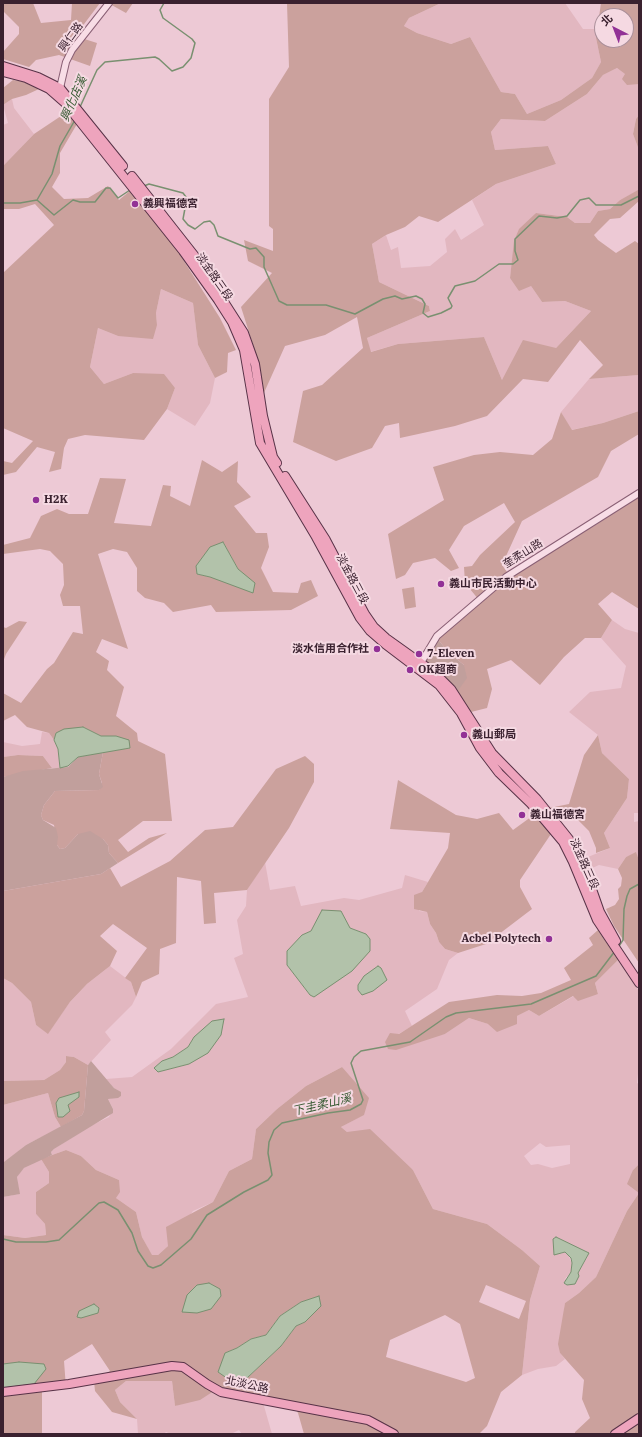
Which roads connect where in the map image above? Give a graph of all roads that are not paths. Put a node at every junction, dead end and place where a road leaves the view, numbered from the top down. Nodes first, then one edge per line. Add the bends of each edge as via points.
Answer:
1 (109, 3) edge
2 (3, 66) edge
3 (3, 72) edge
4 (58, 91) junction
5 (639, 493) edge
6 (420, 665) junction
7 (621, 953) junction
8 (639, 973) edge
9 (639, 983) edge
10 (3, 1392) edge
11 (639, 1418) edge
12 (394, 1434) edge
13 (614, 1434) edge

1 - 4 street, 興仁路 via 72,50
2 - 4 main road via 38,77
3 - 4 main road
4 - 6 main road, 淡金路三段 via 137,187 232,322 244,350 260,443 316,536 360,618 370,631
5 - 6 street, 奎柔山路 via 506,577 437,636
6 - 7 main road, 淡金路三段 via 461,713 480,748 500,773 563,842 591,908
7 - 8 main road
7 - 9 main road
10 - 12 main road, 北淡公路 via 69,1384 172,1366 183,1367 221,1392 368,1420
11 - 13 main road

